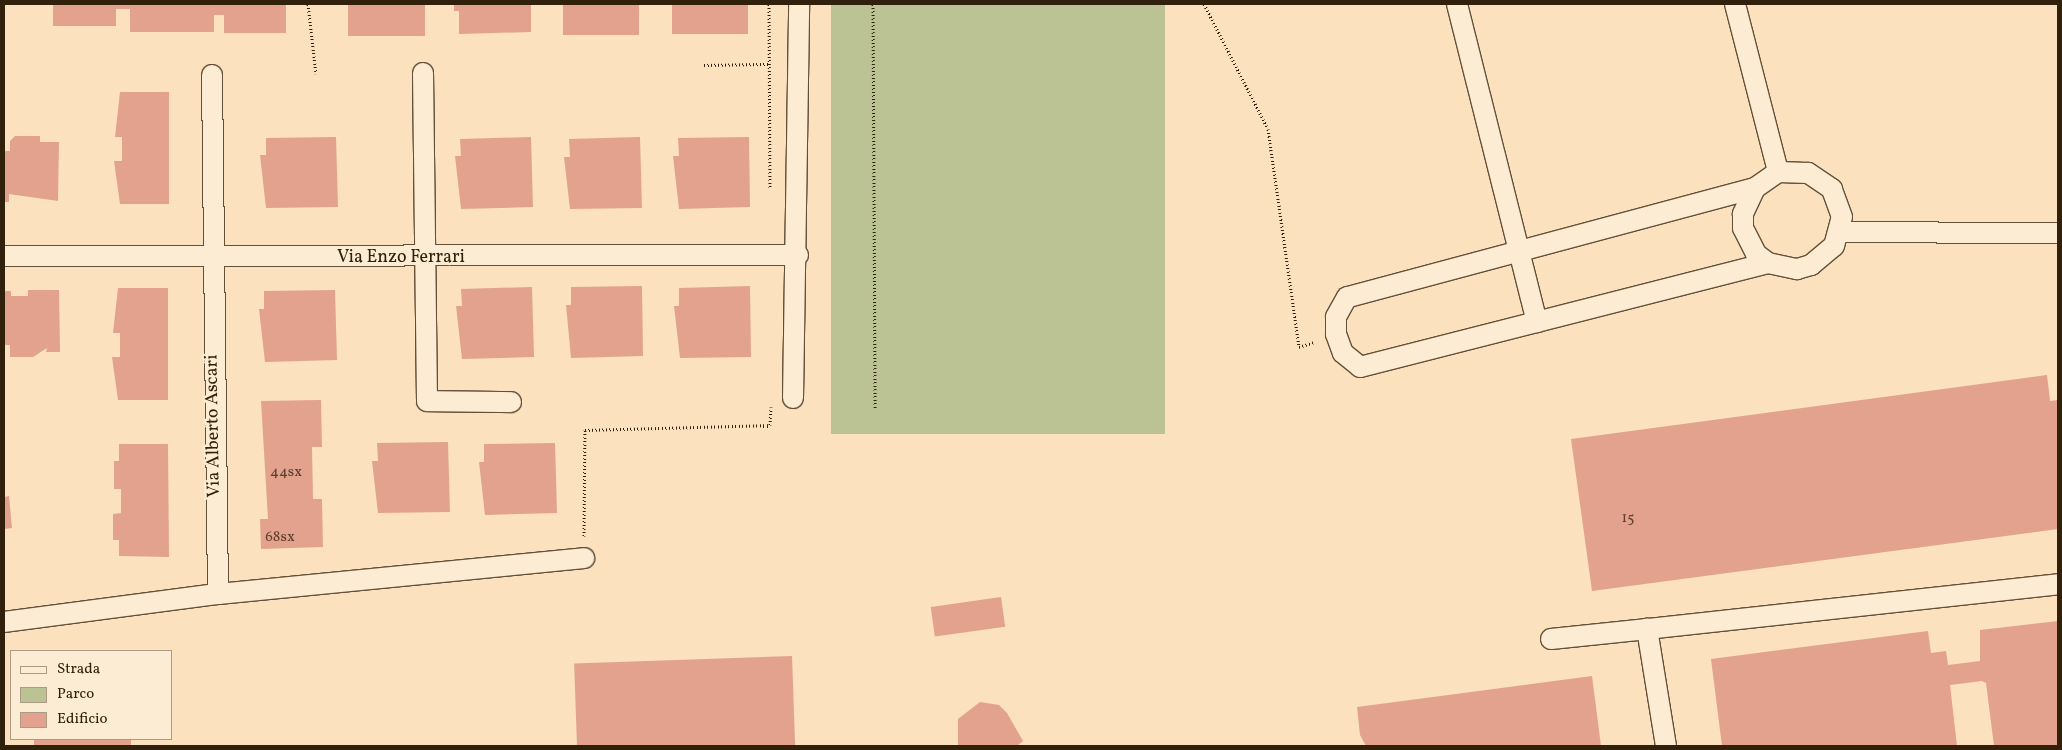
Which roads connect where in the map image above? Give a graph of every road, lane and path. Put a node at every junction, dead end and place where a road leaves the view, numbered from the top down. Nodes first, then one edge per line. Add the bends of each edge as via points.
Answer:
1 (308, 4) edge
2 (769, 4) edge
3 (799, 4) edge
4 (873, 4) edge
5 (1204, 4) edge
6 (1457, 4) edge
7 (1735, 4) edge
8 (770, 64) junction
9 (704, 65) dead end
10 (422, 73) dead end
11 (316, 74) dead end
12 (212, 75) dead end
13 (1778, 172) junction
14 (1754, 188) junction
15 (770, 193) dead end
16 (1840, 232) junction
17 (2058, 232) edge
18 (1522, 252) junction
19 (798, 255) junction
20 (4, 256) edge
21 (211, 258) junction
22 (422, 258) junction
23 (1768, 263) junction
24 (1537, 322) junction
25 (1336, 334) junction
26 (793, 398) dead end
27 (511, 402) dead end
28 (772, 402) dead end
29 (875, 409) dead end
30 (584, 558) joint
31 (2058, 584) edge
32 (218, 594) junction
33 (4, 622) edge
34 (1647, 629) junction
35 (1551, 639) dead end
36 (1666, 746) edge

1 - 11 path
2 - 8 path
3 - 19 street
4 - 29 path
5 - 25 path via 1268,129 1299,347
6 - 18 street
7 - 13 street
8 - 9 path
8 - 15 path
10 - 22 street
12 - 21 street, Via Alberto Ascari
13 - 14 street
13 - 16 street via 1808,173 1832,189 1842,217
14 - 18 street
14 - 23 street via 1743,214 1743,228 1756,254
16 - 17 street
16 - 23 street via 1834,246 1812,265 1797,269
18 - 24 street
18 - 25 street via 1347,297 1336,318
19 - 22 street, Via Enzo Ferrari
19 - 26 street
20 - 21 street, Via Enzo Ferrari
21 - 22 street, Via Enzo Ferrari
21 - 32 street, Via Alberto Ascari
22 - 27 street via 427,401
23 - 24 street
24 - 25 street via 1360,367 1343,353
28 - 30 path via 770,425 586,430
30 - 32 street
31 - 34 street
32 - 33 street
34 - 35 street
34 - 36 street

